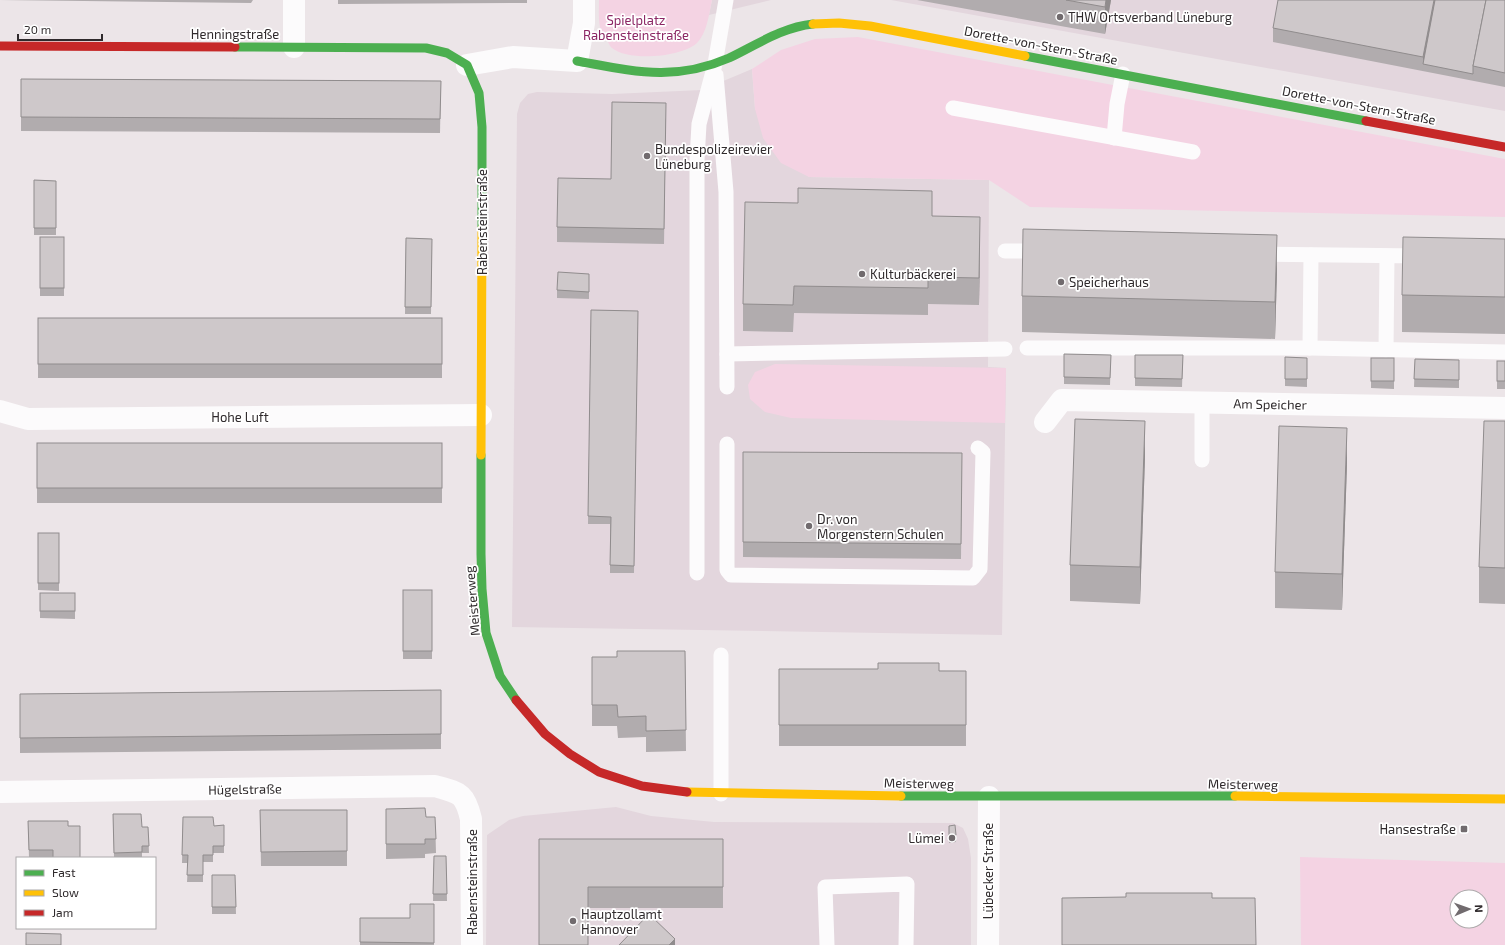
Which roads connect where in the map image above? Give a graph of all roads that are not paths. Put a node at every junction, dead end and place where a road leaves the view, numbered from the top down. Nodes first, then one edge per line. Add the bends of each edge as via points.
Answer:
1 (294, 0) edge
2 (584, 0) edge
3 (726, 0) edge
4 (0, 46) edge
5 (294, 47) junction
6 (577, 61) junction
7 (715, 64) junction
8 (467, 65) junction
9 (1123, 74) junction
10 (953, 108) dead end
11 (1114, 138) junction
12 (1505, 147) edge
13 (1193, 152) dead end
14 (1005, 251) dead end
15 (1053, 251) edge
16 (1241, 254) edge
17 (1311, 255) junction
18 (1434, 255) edge
19 (1387, 256) junction
20 (1027, 348) dead end
21 (1310, 348) junction
22 (1005, 349) dead end
23 (1386, 350) junction
24 (1505, 352) edge
25 (727, 354) junction
26 (727, 387) dead end
27 (1202, 402) junction
28 (1505, 408) edge
29 (0, 411) edge
30 (481, 415) junction
31 (1045, 422) dead end
32 (727, 444) dead end
33 (978, 448) dead end
34 (1202, 460) dead end
35 (481, 554) joint
36 (697, 573) dead end
37 (721, 654) dead end
38 (0, 792) edge
39 (721, 794) junction
40 (989, 797) junction
41 (1505, 800) edge
42 (471, 819) joint
43 (472, 945) edge
44 (827, 945) edge
45 (906, 945) edge
46 (988, 945) edge

1 - 5 street
2 - 6 street via 584,23
3 - 7 lane
4 - 5 street, Henningstraße
5 - 8 street, Henningstraße via 426,48 447,53
6 - 7 street, Dorette-von-Stern-Straße via 630,71 662,73 688,72
6 - 8 street via 513,57
7 - 9 street, Dorette-von-Stern-Straße via 789,29 819,23 846,23
7 - 25 lane via 726,192
7 - 36 lane via 699,124 697,160
8 - 30 street, Rabensteinstraße via 479,93 482,127
9 - 11 lane
9 - 12 street, Dorette-von-Stern-Straße
10 - 11 lane
11 - 13 lane
14 - 15 lane
16 - 17 lane
17 - 19 lane
17 - 21 lane
18 - 19 lane
19 - 23 lane
20 - 21 lane
21 - 23 lane
22 - 25 lane
23 - 24 lane
25 - 26 lane
27 - 28 street, Am Speicher
27 - 31 street, Am Speicher via 1062,400
27 - 34 lane
29 - 30 street, Hohe Luft via 28,418
30 - 35 street, Rabensteinstraße
32 - 33 lane via 727,570 731,575 973,578 980,569 982,452
35 - 39 street, Meisterweg via 486,633 500,676 544,734 599,772 642,786 679,792
37 - 39 lane
38 - 42 street, Hügelstraße via 435,786 455,791 467,801
39 - 40 street, Meisterweg
40 - 41 street, Meisterweg via 1145,795
40 - 46 street, Lübecker Straße
42 - 43 street, Rabensteinstraße
44 - 45 lane via 825,887 906,884

